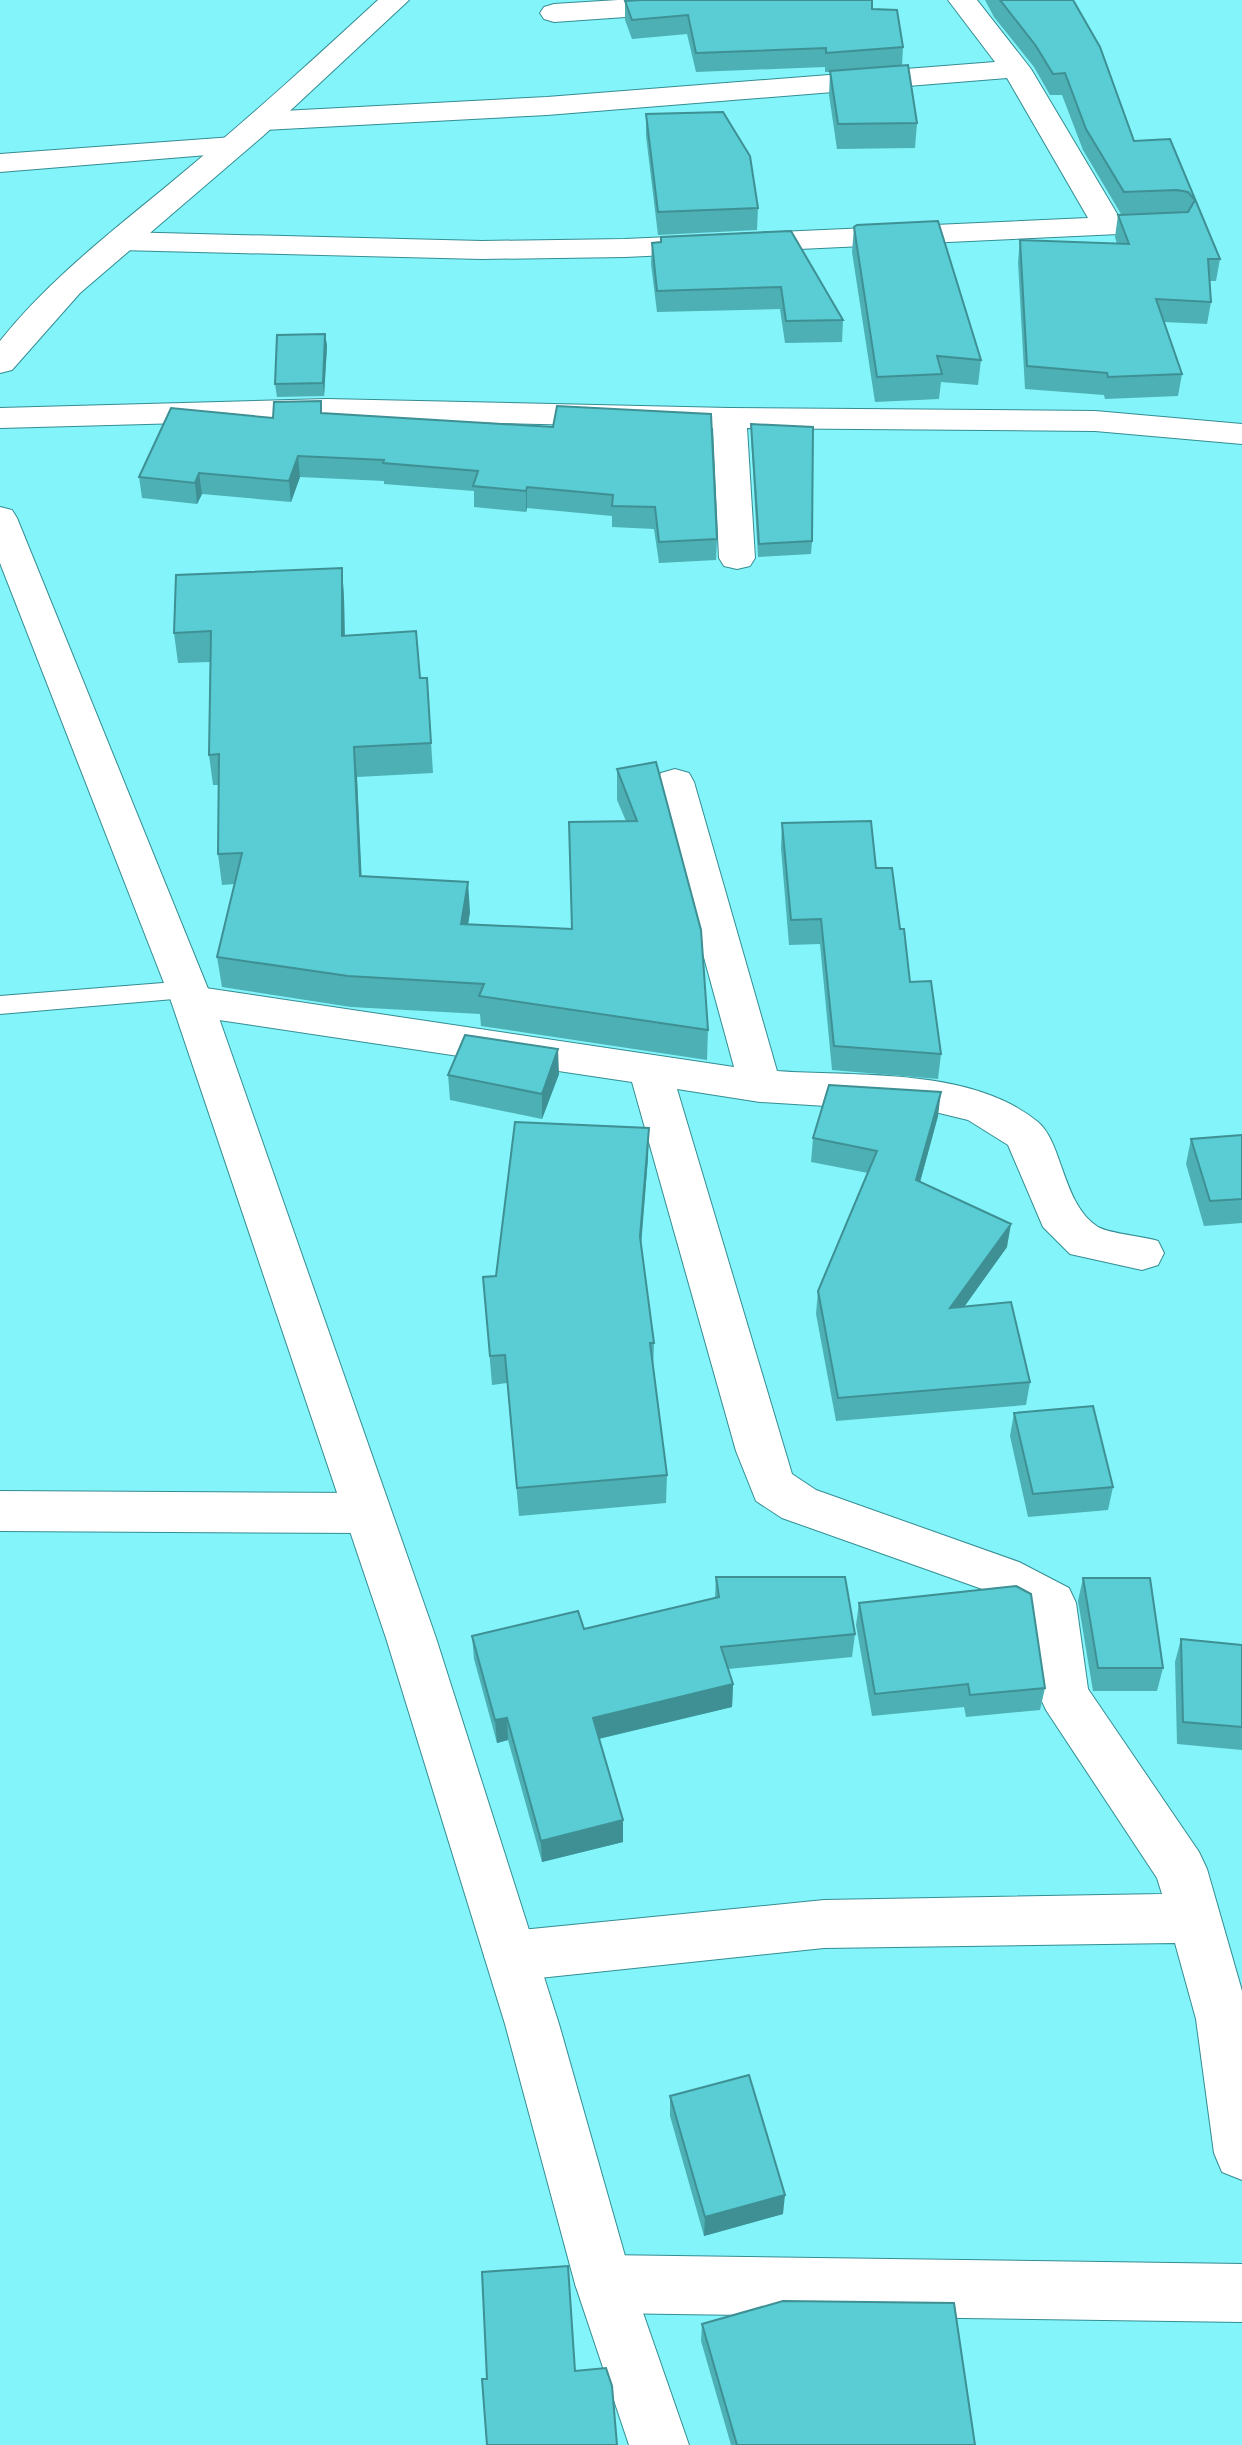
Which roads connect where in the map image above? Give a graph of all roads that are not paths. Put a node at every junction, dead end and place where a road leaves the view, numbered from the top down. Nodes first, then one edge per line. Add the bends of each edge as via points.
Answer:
1 (395, 0) edge
2 (740, 0) edge
3 (962, 0) edge
4 (554, 13) dead end
5 (1016, 69) junction
6 (264, 121) junction
7 (233, 146) junction
8 (0, 163) edge
9 (1173, 224) edge
10 (1109, 227) junction
11 (120, 241) junction
12 (10, 336) edge
13 (0, 363) edge
14 (0, 418) edge
15 (729, 418) junction
16 (1242, 434) edge
17 (0, 518) edge
18 (737, 558) dead end
19 (675, 782) dead end
20 (190, 995) junction
21 (0, 1005) edge
22 (650, 1070) junction
23 (760, 1086) junction
24 (1142, 1253) dead end
25 (0, 1511) edge
26 (366, 1513) junction
27 (1194, 1918) junction
28 (511, 1956) junction
29 (1232, 2020) edge
30 (1242, 2153) edge
31 (604, 2284) junction
32 (1242, 2293) edge
33 (659, 2445) edge

1 - 6 street
2 - 4 street
3 - 5 street
5 - 6 street via 547,106
5 - 10 street
6 - 7 street
7 - 8 street
7 - 11 street
9 - 10 street
10 - 11 street via 625,248
11 - 12 street
12 - 13 street
14 - 15 street via 327,409
15 - 16 street via 1095,421
15 - 18 street
17 - 20 street
19 - 23 street
20 - 21 lane
20 - 22 street
20 - 26 street
22 - 23 street
22 - 27 street via 773,1487 799,1504 1002,1576 1052,1603 1064,1695 1181,1869
23 - 24 street via 939,1097 981,1107 1025,1135 1059,1215 1086,1242
25 - 26 street
26 - 28 street
27 - 28 street via 824,1924
27 - 29 street
28 - 31 street
29 - 30 street
31 - 32 street
31 - 33 street

